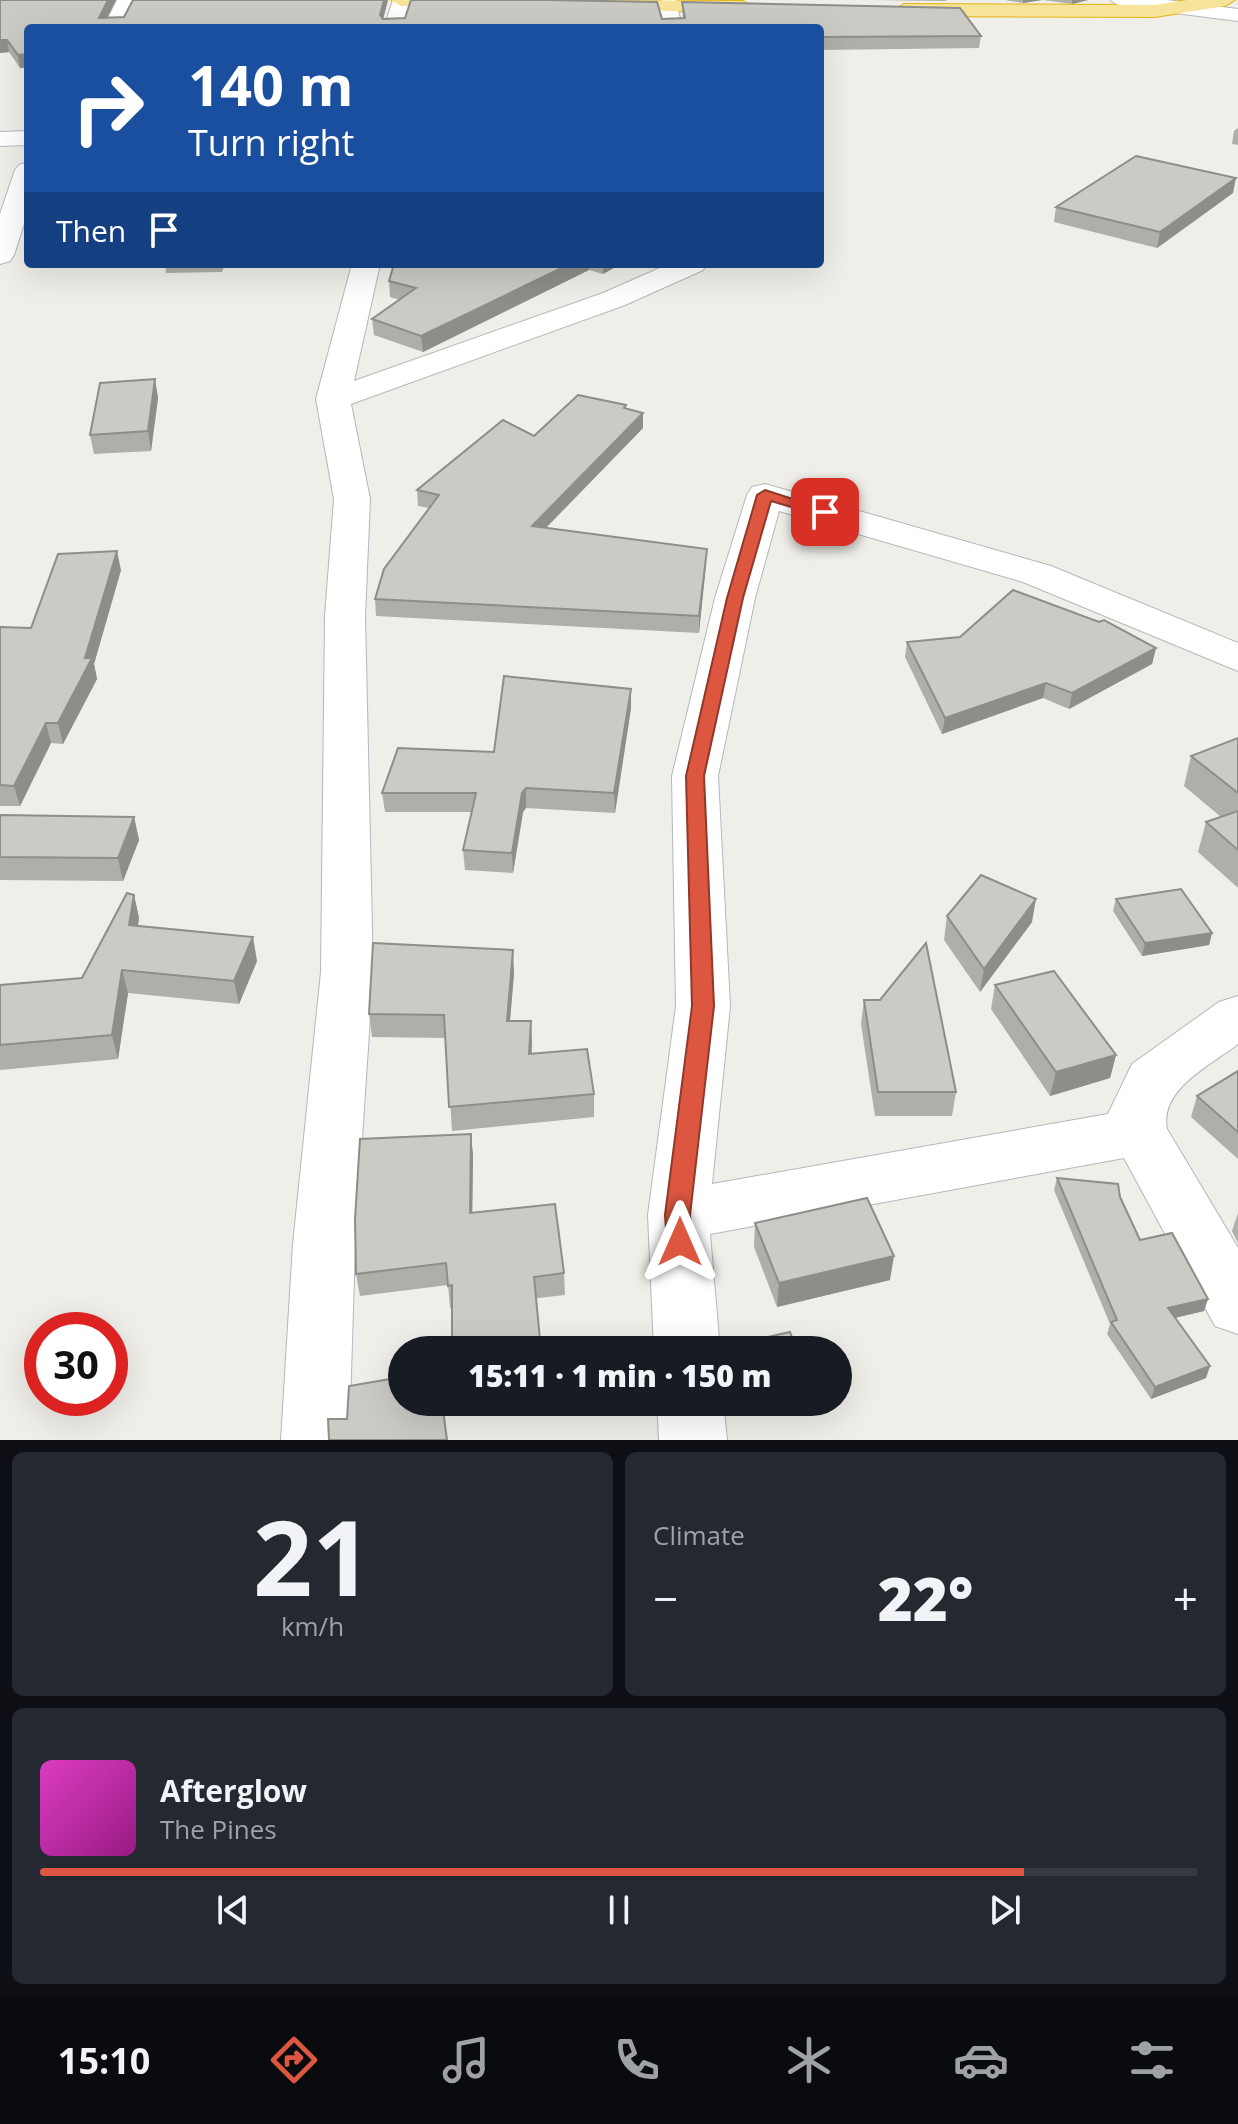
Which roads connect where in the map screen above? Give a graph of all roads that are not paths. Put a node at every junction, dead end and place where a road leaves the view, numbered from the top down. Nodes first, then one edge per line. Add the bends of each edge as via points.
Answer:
1 (127, 0) edge
2 (402, 0) edge
3 (718, 0) edge
4 (1120, 0) edge
5 (1225, 0) edge
6 (497, 2) edge
7 (575, 3) edge
8 (669, 4) junction
9 (760, 6) joint
10 (1176, 9) junction
11 (884, 10) edge
12 (1238, 15) edge
13 (115, 24) edge
14 (395, 24) edge
15 (672, 24) edge
16 (24, 138) edge
17 (0, 139) edge
18 (24, 182) edge
19 (0, 255) edge
20 (365, 268) edge
21 (684, 268) edge
22 (333, 399) junction
23 (1238, 658) edge
24 (1238, 1016) edge
25 (1139, 1132) junction
26 (678, 1215) junction
27 (1238, 1306) edge
28 (686, 1336) edge
29 (691, 1416) edge
30 (315, 1440) edge
31 (693, 1440) edge

1 - 13 street
2 - 6 highway
2 - 14 street
3 - 9 street
4 - 10 street
5 - 10 highway
7 - 8 highway
8 - 9 highway
8 - 15 street
10 - 11 highway
10 - 12 street
16 - 17 street
18 - 19 street
20 - 22 street
21 - 22 street via 614,299
22 - 30 street via 352,499 345,616 347,972 324,1244
23 - 26 street via 1037,574 765,495 735,598 695,776 703,1006
24 - 25 street via 1152,1079 1136,1117
25 - 26 street
25 - 27 street
26 - 28 street
29 - 31 street

